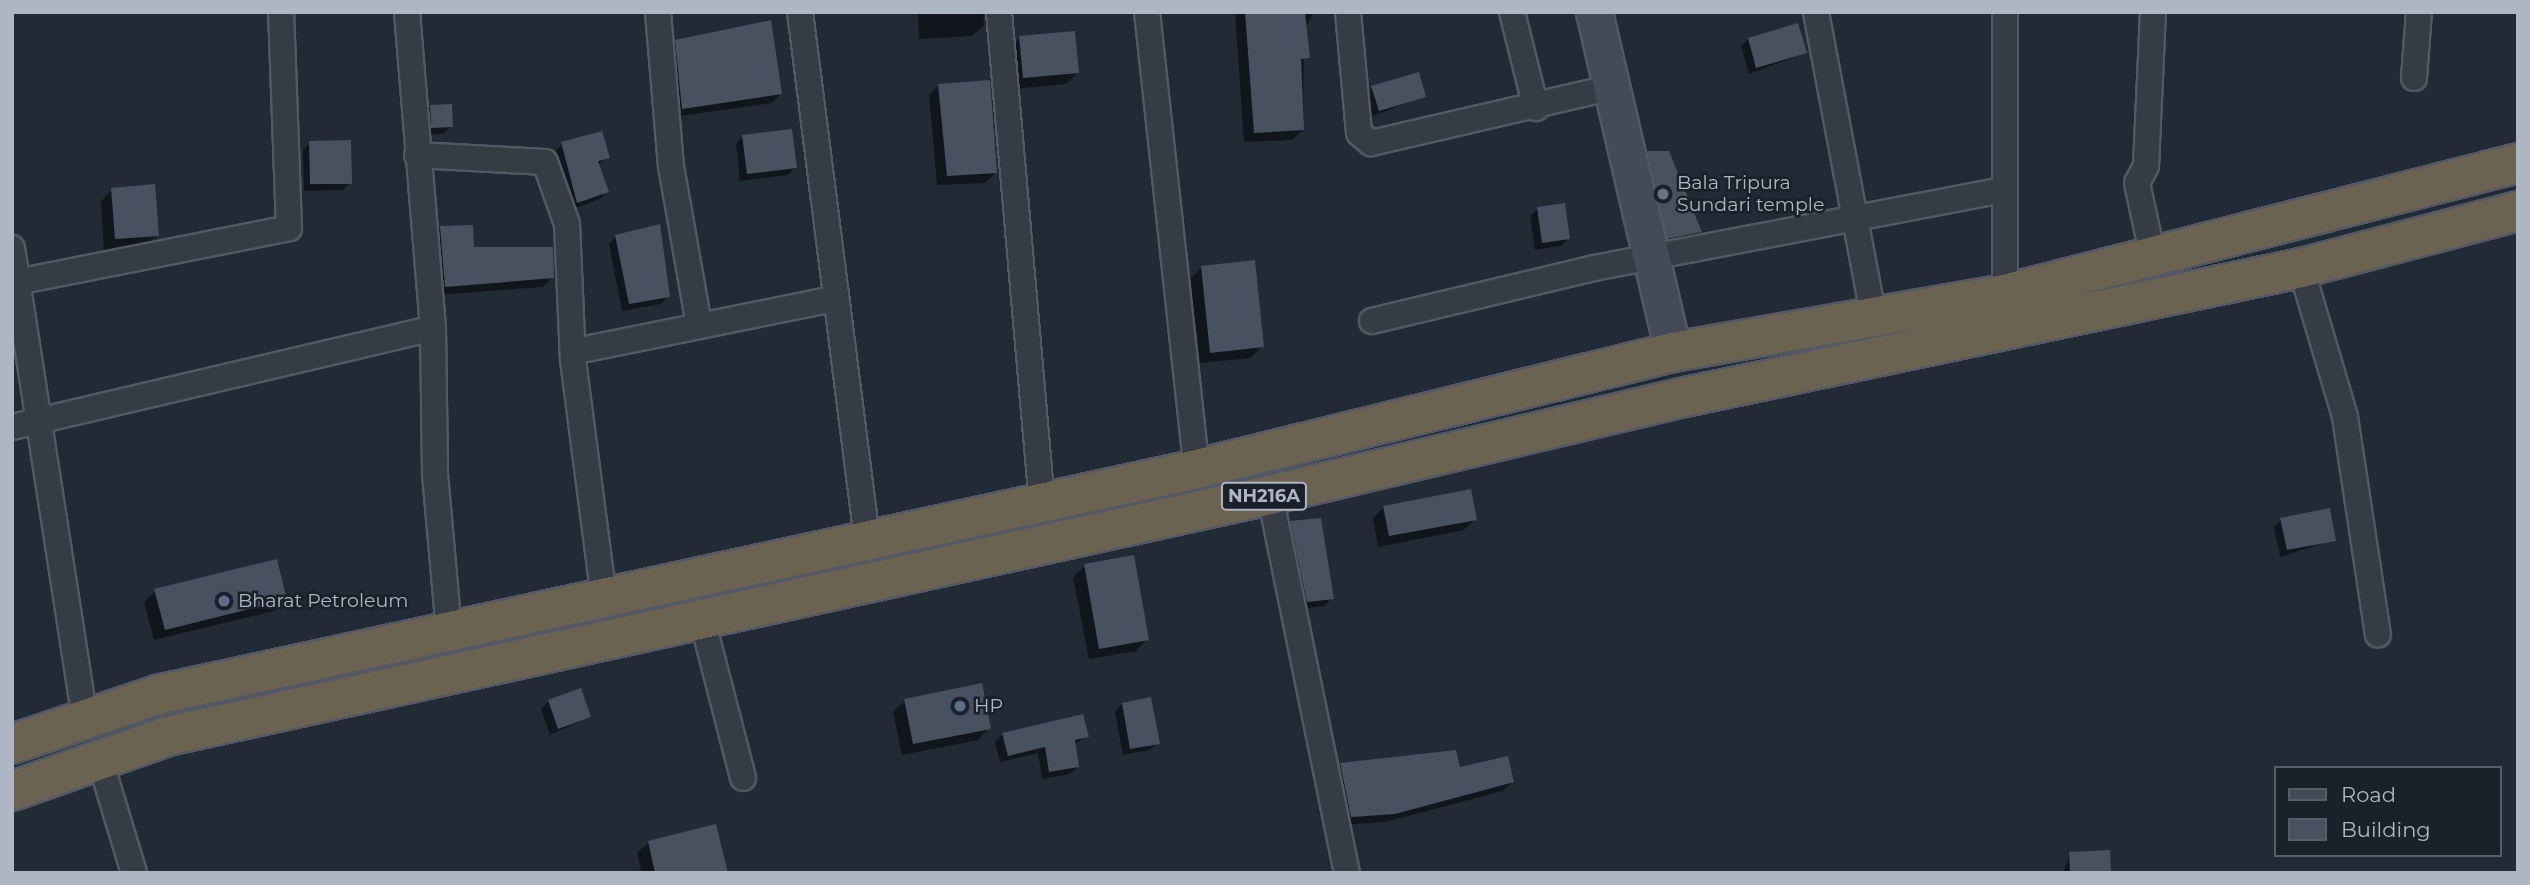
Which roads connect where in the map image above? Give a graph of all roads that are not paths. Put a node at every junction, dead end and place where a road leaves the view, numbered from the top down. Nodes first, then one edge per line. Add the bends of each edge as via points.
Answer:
1 (281, 12) edge
2 (407, 12) edge
3 (658, 12) edge
4 (800, 12) edge
5 (999, 12) edge
6 (1147, 12) edge
7 (1348, 12) edge
8 (1512, 12) edge
9 (1594, 12) edge
10 (1816, 12) edge
11 (2006, 12) edge
12 (2153, 12) edge
13 (2419, 12) edge
14 (2414, 78) dead end
15 (1609, 89) junction
16 (1536, 108) junction
17 (417, 155) junction
18 (2518, 163) edge
19 (2002, 190) junction
20 (2518, 211) edge
21 (1855, 218) junction
22 (12, 248) edge
23 (1650, 257) junction
24 (2153, 257) junction
25 (2301, 268) junction
26 (17, 282) junction
27 (2006, 294) junction
28 (833, 299) junction
29 (1874, 319) junction
30 (1372, 321) dead end
31 (699, 324) junction
32 (433, 328) junction
33 (576, 351) junction
34 (1673, 352) junction
35 (1685, 397) junction
36 (37, 422) junction
37 (12, 427) edge
38 (1197, 469) junction
39 (1270, 495) junction
40 (1042, 500) junction
41 (867, 539) junction
42 (604, 600) junction
43 (702, 620) junction
44 (449, 630) junction
45 (2378, 635) dead end
46 (85, 717) junction
47 (12, 744) edge
48 (99, 757) junction
49 (743, 778) dead end
50 (12, 791) edge
51 (134, 873) edge
52 (1347, 873) edge

1 - 26 street via 289,228
2 - 17 street
3 - 31 street via 671,166
4 - 28 street
5 - 40 street
6 - 38 street
7 - 16 street via 1362,139
8 - 16 street
9 - 15 main road
10 - 21 street
11 - 19 street
12 - 24 street via 2146,166 2137,183
13 - 14 street
15 - 16 street
15 - 23 main road
17 - 32 street
17 - 33 street via 545,162 567,224
18 - 24 highway, NH216A
19 - 21 street
19 - 27 street
20 - 25 highway, NH216A
21 - 23 street
21 - 29 street
22 - 26 street
23 - 30 street
23 - 34 main road
24 - 27 highway, NH216A
25 - 35 highway, NH216A
25 - 45 street via 2345,417
26 - 36 street
27 - 29 highway, NH216A
28 - 31 street
28 - 41 street
29 - 34 highway, NH216A
31 - 33 street
32 - 36 street
32 - 44 street via 435,474
33 - 42 street via 591,534
34 - 35 street
34 - 38 highway, NH216A
35 - 39 highway, NH216A
36 - 37 street
36 - 46 street
38 - 40 highway, NH216A
39 - 43 highway, NH216A
39 - 52 street
40 - 41 highway, NH216A
41 - 42 highway, NH216A
42 - 44 highway, NH216A
43 - 48 highway, NH216A via 168,736
43 - 49 street
44 - 46 highway, NH216A via 161,694
46 - 47 highway, NH216A
48 - 50 highway, NH216A
48 - 51 street

